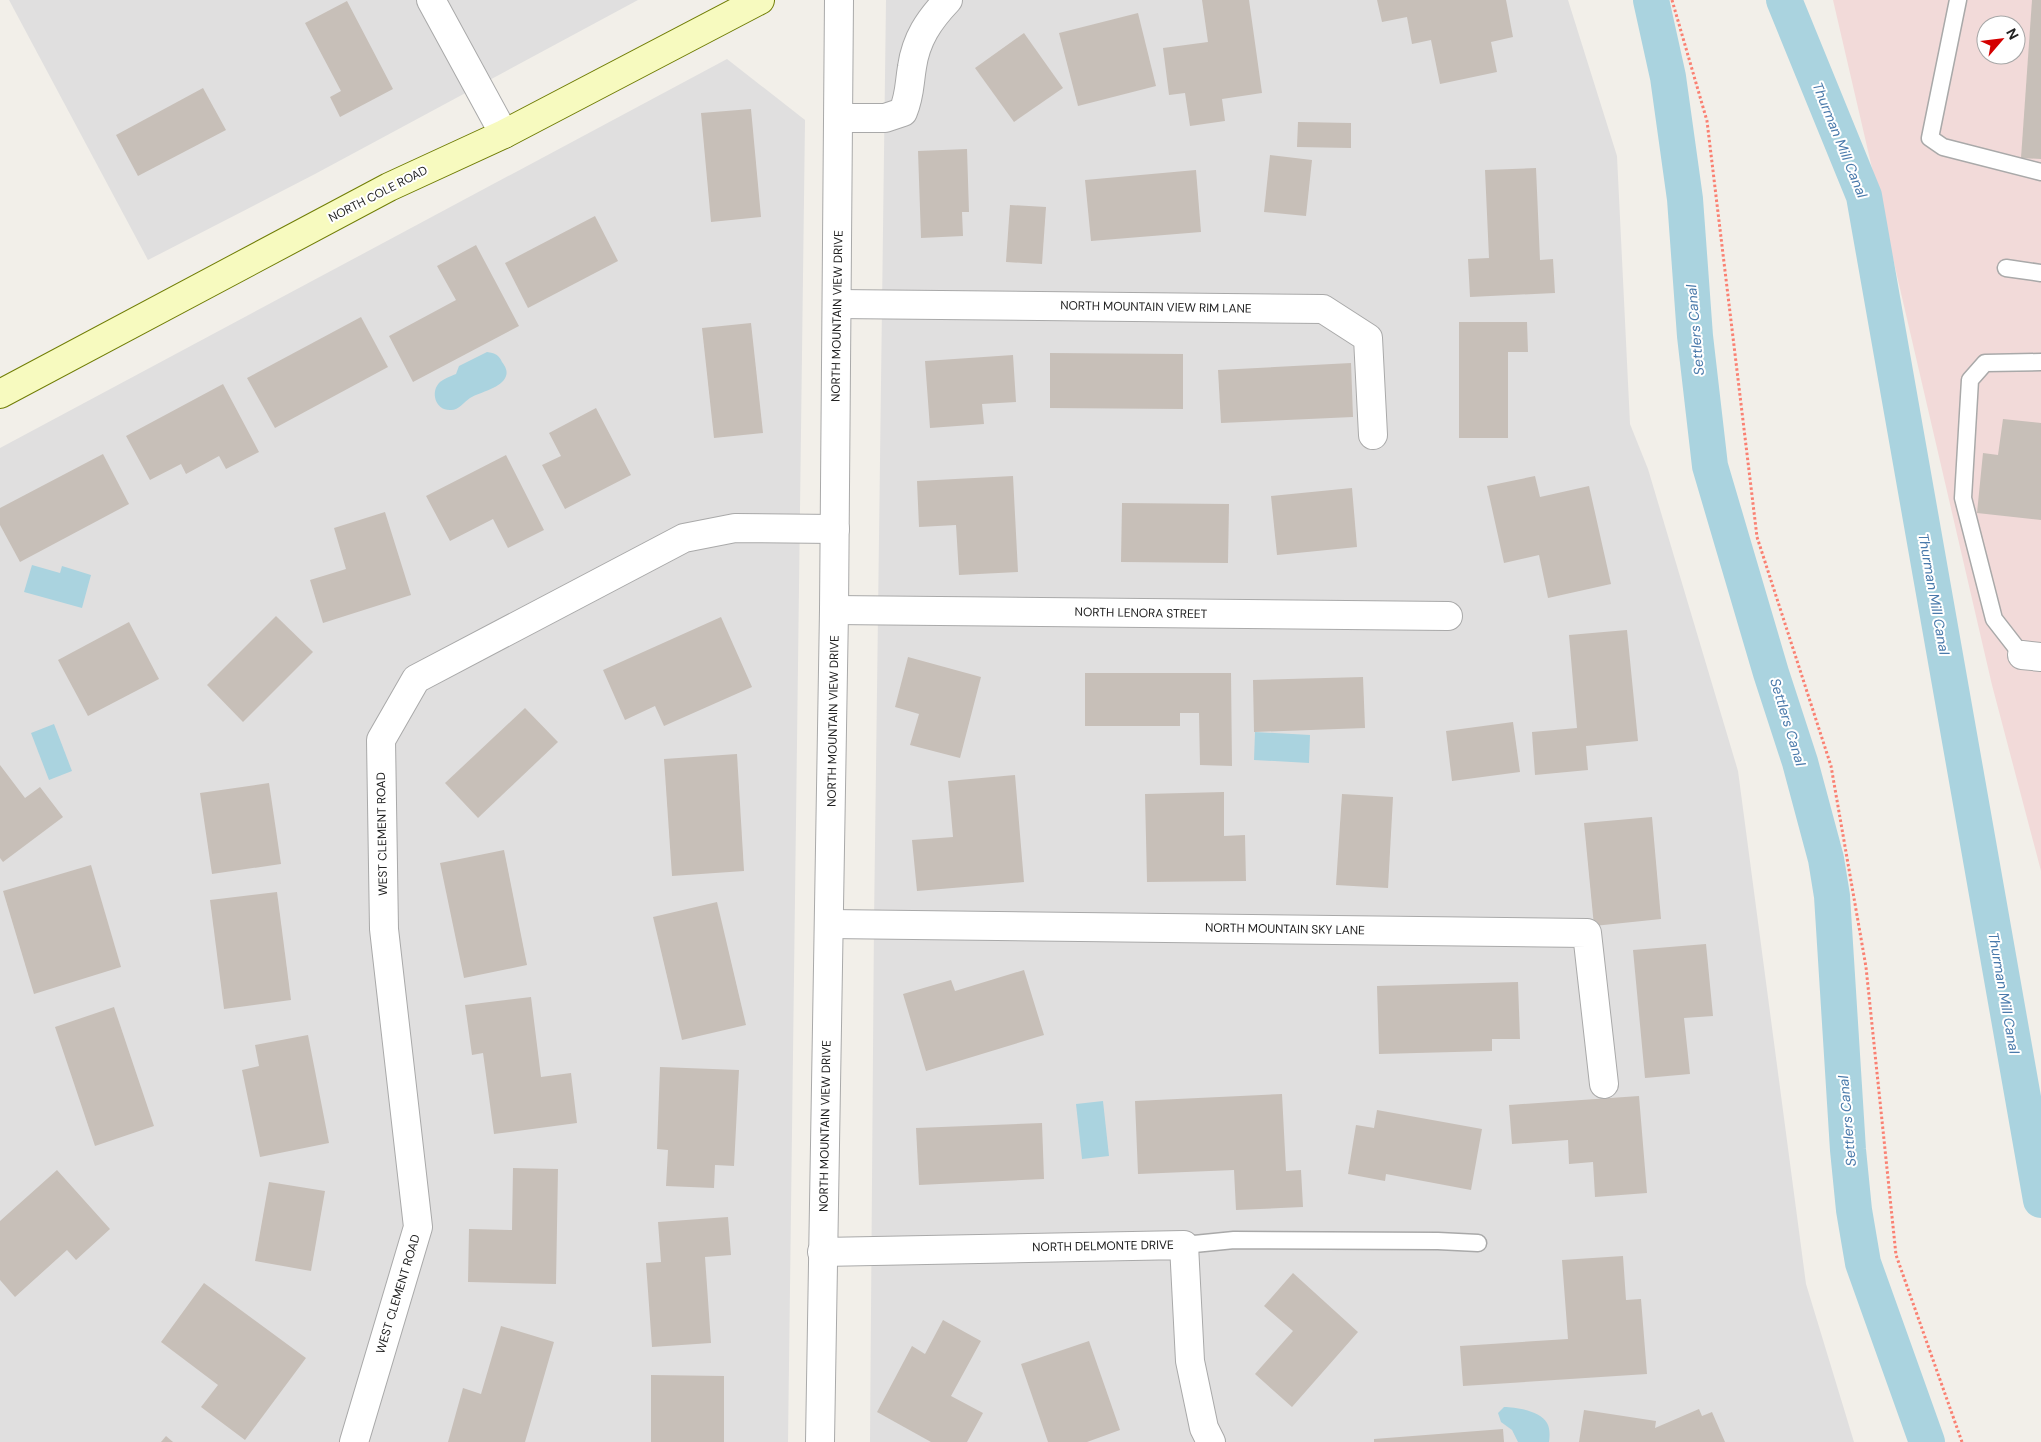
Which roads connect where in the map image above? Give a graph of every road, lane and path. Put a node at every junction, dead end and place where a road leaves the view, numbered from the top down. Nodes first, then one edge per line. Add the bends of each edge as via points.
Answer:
1 (432, 0) edge
2 (760, 0) edge
3 (839, 0) edge
4 (948, 0) edge
5 (1672, 0) edge
6 (1958, 0) edge
7 (839, 118) junction
8 (504, 134) junction
9 (2041, 172) edge
10 (2006, 268) dead end
11 (2041, 273) edge
12 (837, 304) junction
13 (2041, 362) edge
14 (0, 394) edge
15 (1373, 435) dead end
16 (834, 529) junction
17 (834, 610) junction
18 (1448, 616) dead end
19 (2031, 656) edge
20 (830, 924) junction
21 (1604, 1084) dead end
22 (1478, 1243) dead end
23 (1184, 1245) junction
24 (822, 1252) junction
25 (354, 1442) edge
26 (820, 1442) edge
27 (1211, 1442) edge
28 (1962, 1442) edge

1 - 8 street
2 - 8 main road, NORTH COLE ROAD
3 - 7 street, NORTH MOUNTAIN VIEW DRIVE
4 - 7 street via 930,19 918,44 909,96 902,112 885,118
5 - 28 path via 1707,121 1757,537 1832,775 1866,967 1896,1255
6 - 9 lane via 1930,138 1943,147
7 - 12 street, NORTH MOUNTAIN VIEW DRIVE
8 - 14 main road, NORTH COLE ROAD via 390,187
10 - 11 lane
12 - 15 street, NORTH MOUNTAIN VIEW RIM LANE via 1323,309 1368,338
12 - 16 street, NORTH MOUNTAIN VIEW DRIVE
13 - 19 lane via 1985,363 1970,380 1963,498 1994,619
16 - 17 street, NORTH MOUNTAIN VIEW DRIVE
16 - 25 street, WEST CLEMENT ROAD via 735,528 684,538 416,679 381,740 384,929 418,1227
17 - 18 street, NORTH LENORA STREET
17 - 20 street, NORTH MOUNTAIN VIEW DRIVE
20 - 21 street, NORTH MOUNTAIN SKY LANE via 1587,933
20 - 24 street, NORTH MOUNTAIN VIEW DRIVE
22 - 23 lane via 1234,1240
23 - 24 street, NORTH DELMONTE DRIVE
23 - 27 street, NORTH DELMONTE DRIVE via 1190,1361 1204,1428
24 - 26 street, NORTH MOUNTAIN VIEW DRIVE

